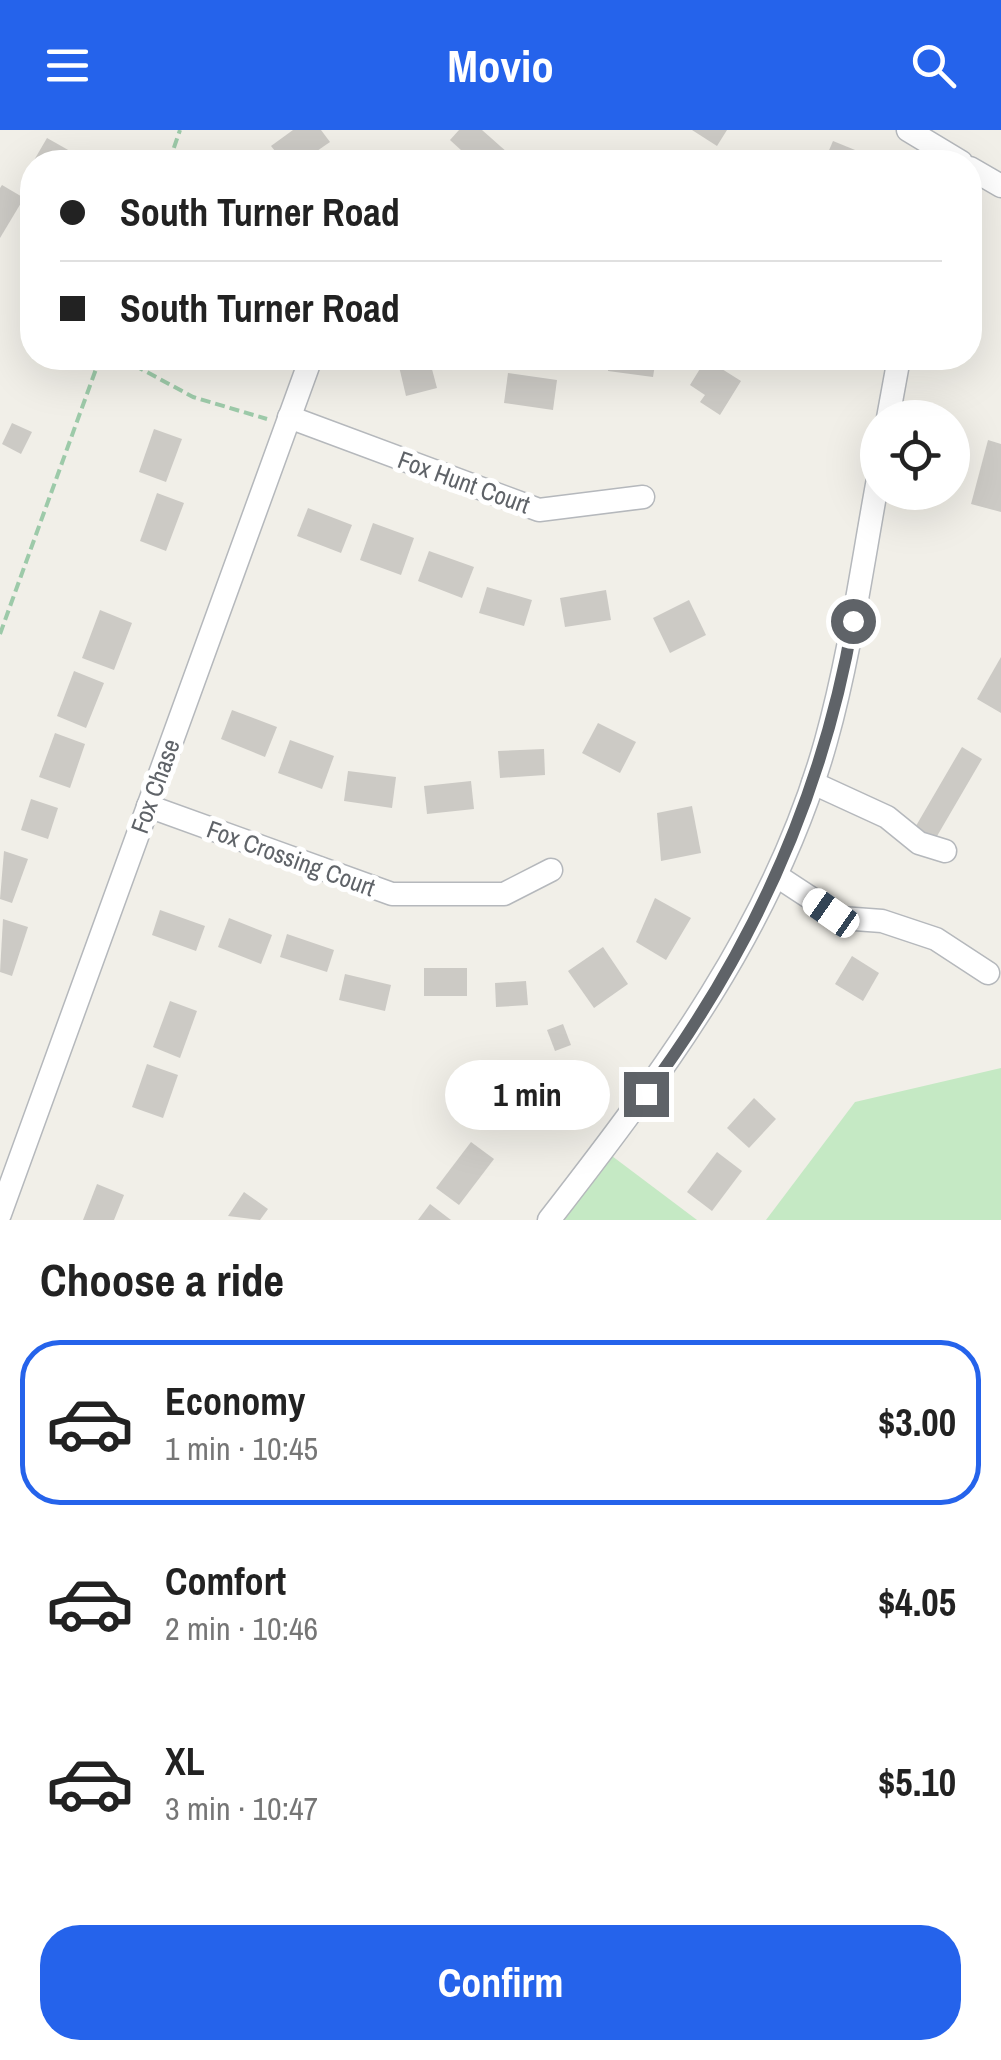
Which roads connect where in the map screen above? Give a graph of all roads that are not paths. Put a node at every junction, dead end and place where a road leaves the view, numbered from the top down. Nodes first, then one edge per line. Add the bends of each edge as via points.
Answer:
1 (908, 130) edge
2 (936, 146) edge
3 (307, 370) edge
4 (897, 370) edge
5 (891, 400) edge
6 (288, 421) junction
7 (643, 498) dead end
8 (872, 510) edge
9 (813, 783) junction
10 (148, 806) junction
11 (945, 851) dead end
12 (551, 870) dead end
13 (777, 876) junction
14 (988, 973) dead end
15 (0, 1214) edge
16 (549, 1220) edge

1 - 2 street
3 - 6 street, Fox Chase
4 - 5 street
6 - 7 street, Fox Hunt Court via 539,510
6 - 10 street, Fox Chase
8 - 9 street via 846,660
9 - 11 street
9 - 13 street
10 - 12 street, Fox Crossing Court via 392,894 504,894
10 - 15 street, Fox Chase
13 - 14 street via 841,918 882,922 936,940
13 - 16 street via 667,1066

